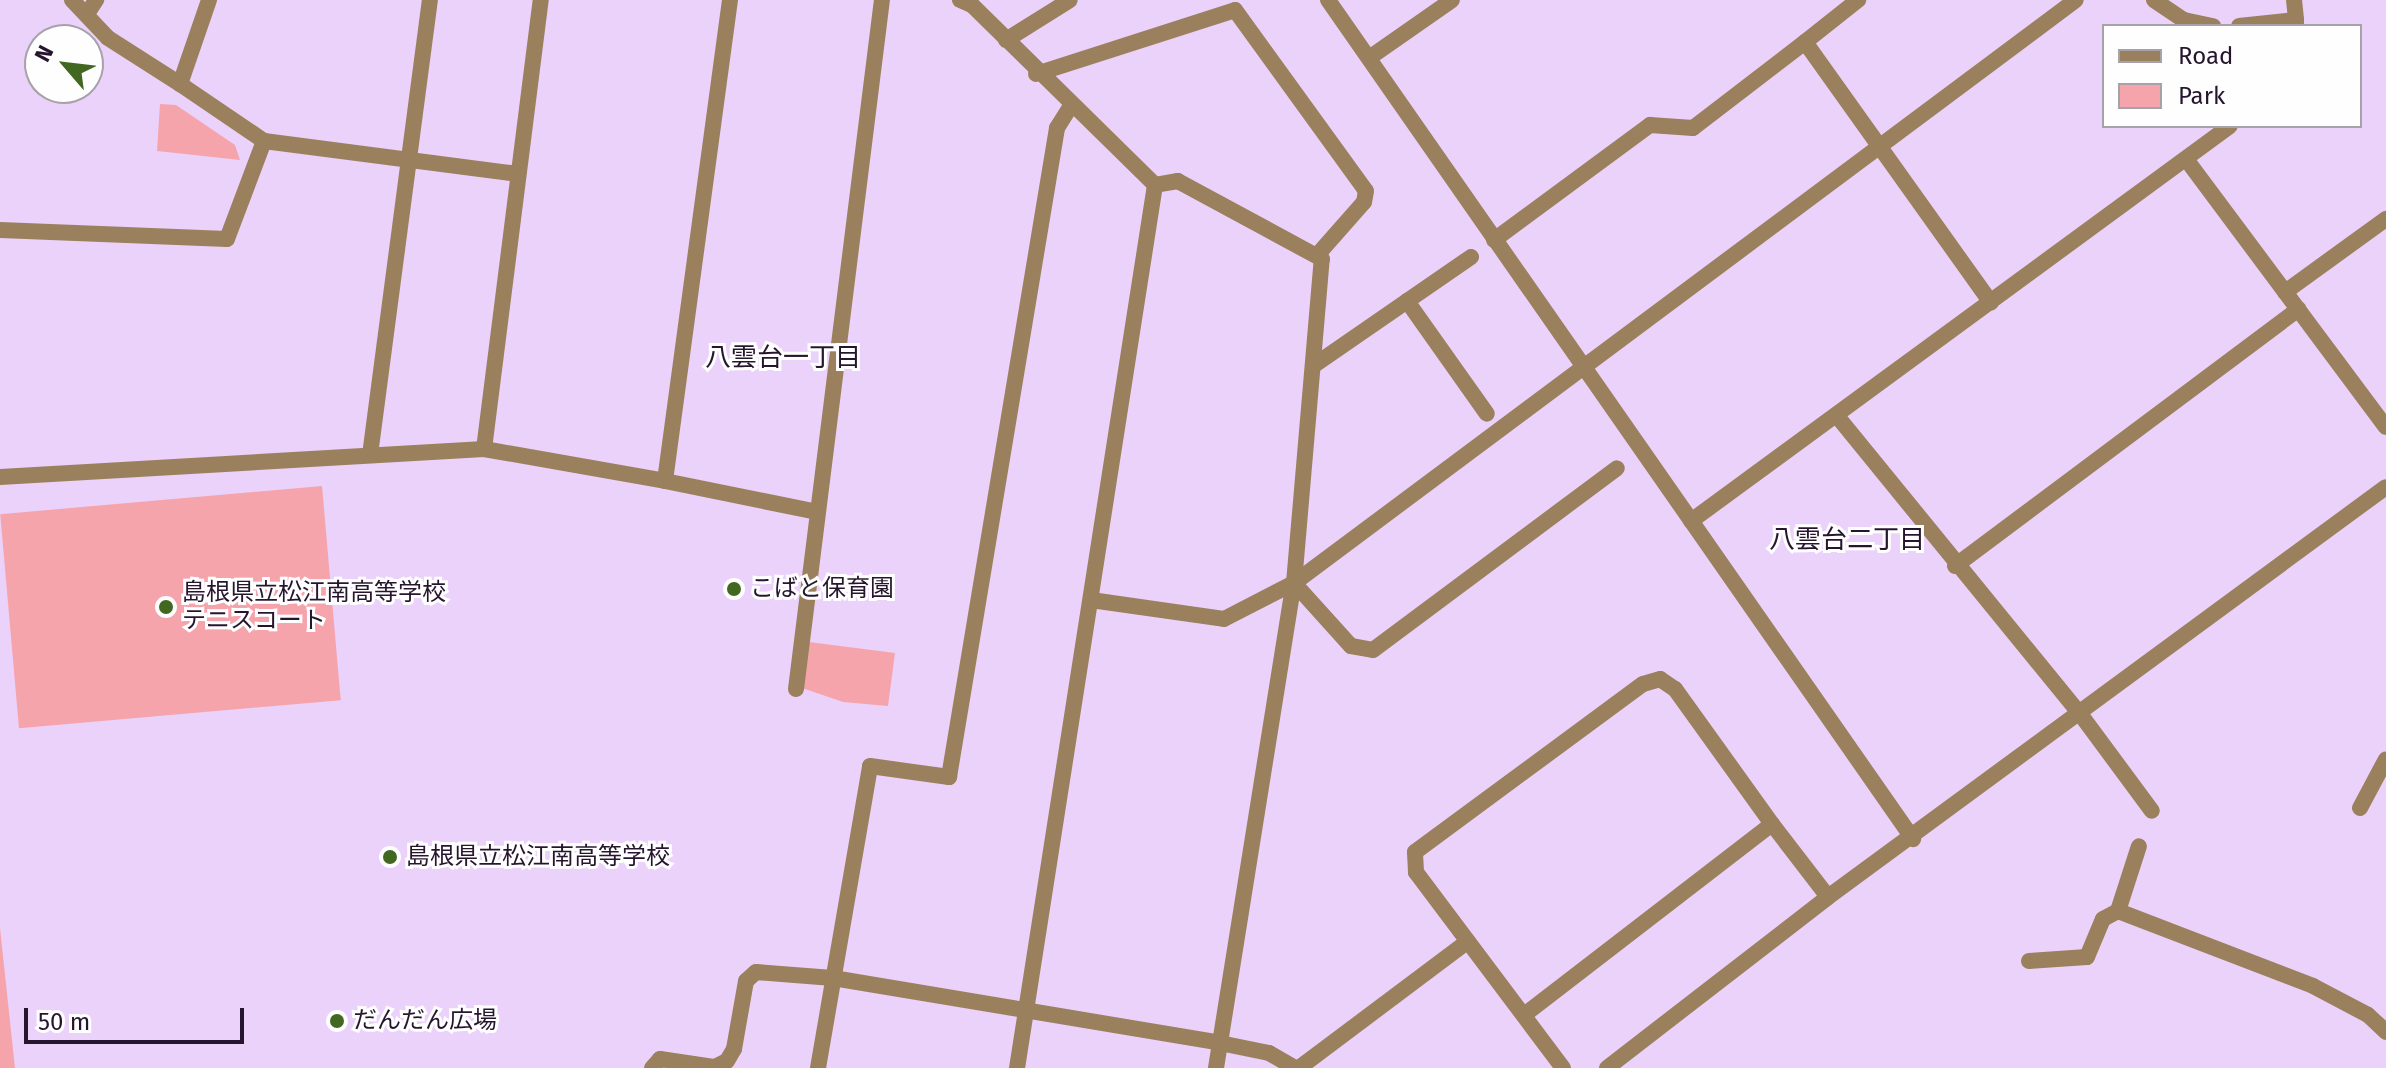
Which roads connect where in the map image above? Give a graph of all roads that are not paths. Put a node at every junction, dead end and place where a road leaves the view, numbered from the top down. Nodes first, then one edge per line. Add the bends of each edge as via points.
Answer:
1 (72, 0) edge
2 (209, 0) edge
3 (430, 0) edge
4 (541, 0) edge
5 (730, 0) edge
6 (882, 0) edge
7 (1070, 0) edge
8 (1328, 0) edge
9 (1452, 0) edge
10 (1858, 0) edge
11 (2076, 0) edge
12 (2154, 0) edge
13 (2294, 0) edge
14 (968, 2) edge
15 (92, 7) edge
16 (2296, 23) edge
17 (2203, 24) edge
18 (1006, 40) junction
19 (1805, 42) junction
20 (1369, 58) junction
21 (1036, 74) junction
22 (180, 84) junction
23 (1071, 106) junction
24 (2227, 128) edge
25 (264, 141) junction
26 (1877, 147) junction
27 (2186, 159) junction
28 (409, 163) junction
29 (517, 174) junction
30 (1155, 185) junction
31 (2386, 219) edge
32 (0, 230) edge
33 (1494, 240) junction
34 (1319, 253) junction
35 (1471, 257) dead end
36 (2285, 292) junction
37 (1407, 301) junction
38 (1991, 303) junction
39 (2298, 309) junction
40 (1585, 365) junction
41 (1313, 366) junction
42 (1487, 414) dead end
43 (1837, 416) junction
44 (2386, 427) edge
45 (484, 449) junction
46 (370, 455) junction
47 (1617, 468) dead end
48 (0, 477) edge
49 (665, 481) junction
50 (2386, 487) edge
51 (817, 512) junction
52 (1691, 521) junction
53 (1955, 566) junction
54 (1294, 583) junction
55 (1091, 600) junction
56 (796, 689) dead end
57 (2078, 711) junction
58 (2386, 759) edge
59 (2360, 808) dead end
60 (2152, 811) dead end
61 (1772, 824) junction
62 (1913, 839) junction
63 (2139, 846) dead end
64 (1828, 897) junction
65 (2118, 911) junction
66 (1468, 941) junction
67 (2029, 961) dead end
68 (833, 978) junction
69 (1027, 1014) junction
70 (1524, 1015) junction
71 (2386, 1032) edge
72 (1220, 1043) junction
73 (652, 1068) edge
74 (818, 1068) edge
75 (1017, 1068) edge
76 (1216, 1068) edge
77 (1297, 1068) edge
78 (1563, 1068) edge
79 (1607, 1068) edge

1 - 15 street
2 - 22 street
3 - 28 street
4 - 29 street
5 - 49 street
6 - 51 street
7 - 18 street
8 - 20 street
9 - 20 street
10 - 19 street
11 - 26 street
12 - 17 street via 2184,20
13 - 16 street
14 - 18 street
15 - 22 street via 108,38
18 - 21 street
19 - 26 street
19 - 33 street via 1693,128 1650,125
20 - 33 street
21 - 23 street
21 - 34 street via 1235,10 1366,191 1364,202
22 - 25 street
23 - 30 street
23 - 68 street via 1057,128 949,777 870,766
24 - 27 street
25 - 28 street
25 - 32 street via 227,239
26 - 38 street
26 - 40 street
27 - 36 street
27 - 38 street
28 - 29 street
28 - 46 street
29 - 45 street
30 - 34 street via 1178,181
30 - 55 street
31 - 36 street
33 - 40 street
34 - 41 street
35 - 37 street
36 - 39 street
37 - 41 street
37 - 42 street
38 - 43 street
39 - 44 street
39 - 53 street
40 - 52 street
40 - 54 street
41 - 54 street
43 - 52 street
43 - 53 street
45 - 46 street
45 - 49 street
46 - 48 street
47 - 54 street via 1373,650 1351,646
49 - 51 street
50 - 57 street
51 - 56 street
52 - 62 street
53 - 57 street
54 - 55 street via 1224,619
54 - 72 street
55 - 69 street
57 - 60 street
57 - 62 street
58 - 59 street
61 - 64 street
61 - 66 street via 1675,689 1652,680 1415,852 1416,872
61 - 70 street
62 - 64 street
63 - 65 street
64 - 79 street
65 - 67 street via 2103,919 2087,957
65 - 71 street via 2313,986 2368,1015
66 - 70 street
66 - 77 street
68 - 69 street
68 - 73 street via 750,975 727,1061 715,1067 660,1059
68 - 74 street
69 - 72 street
69 - 75 street
70 - 78 street
72 - 76 street
72 - 77 street via 1269,1053

